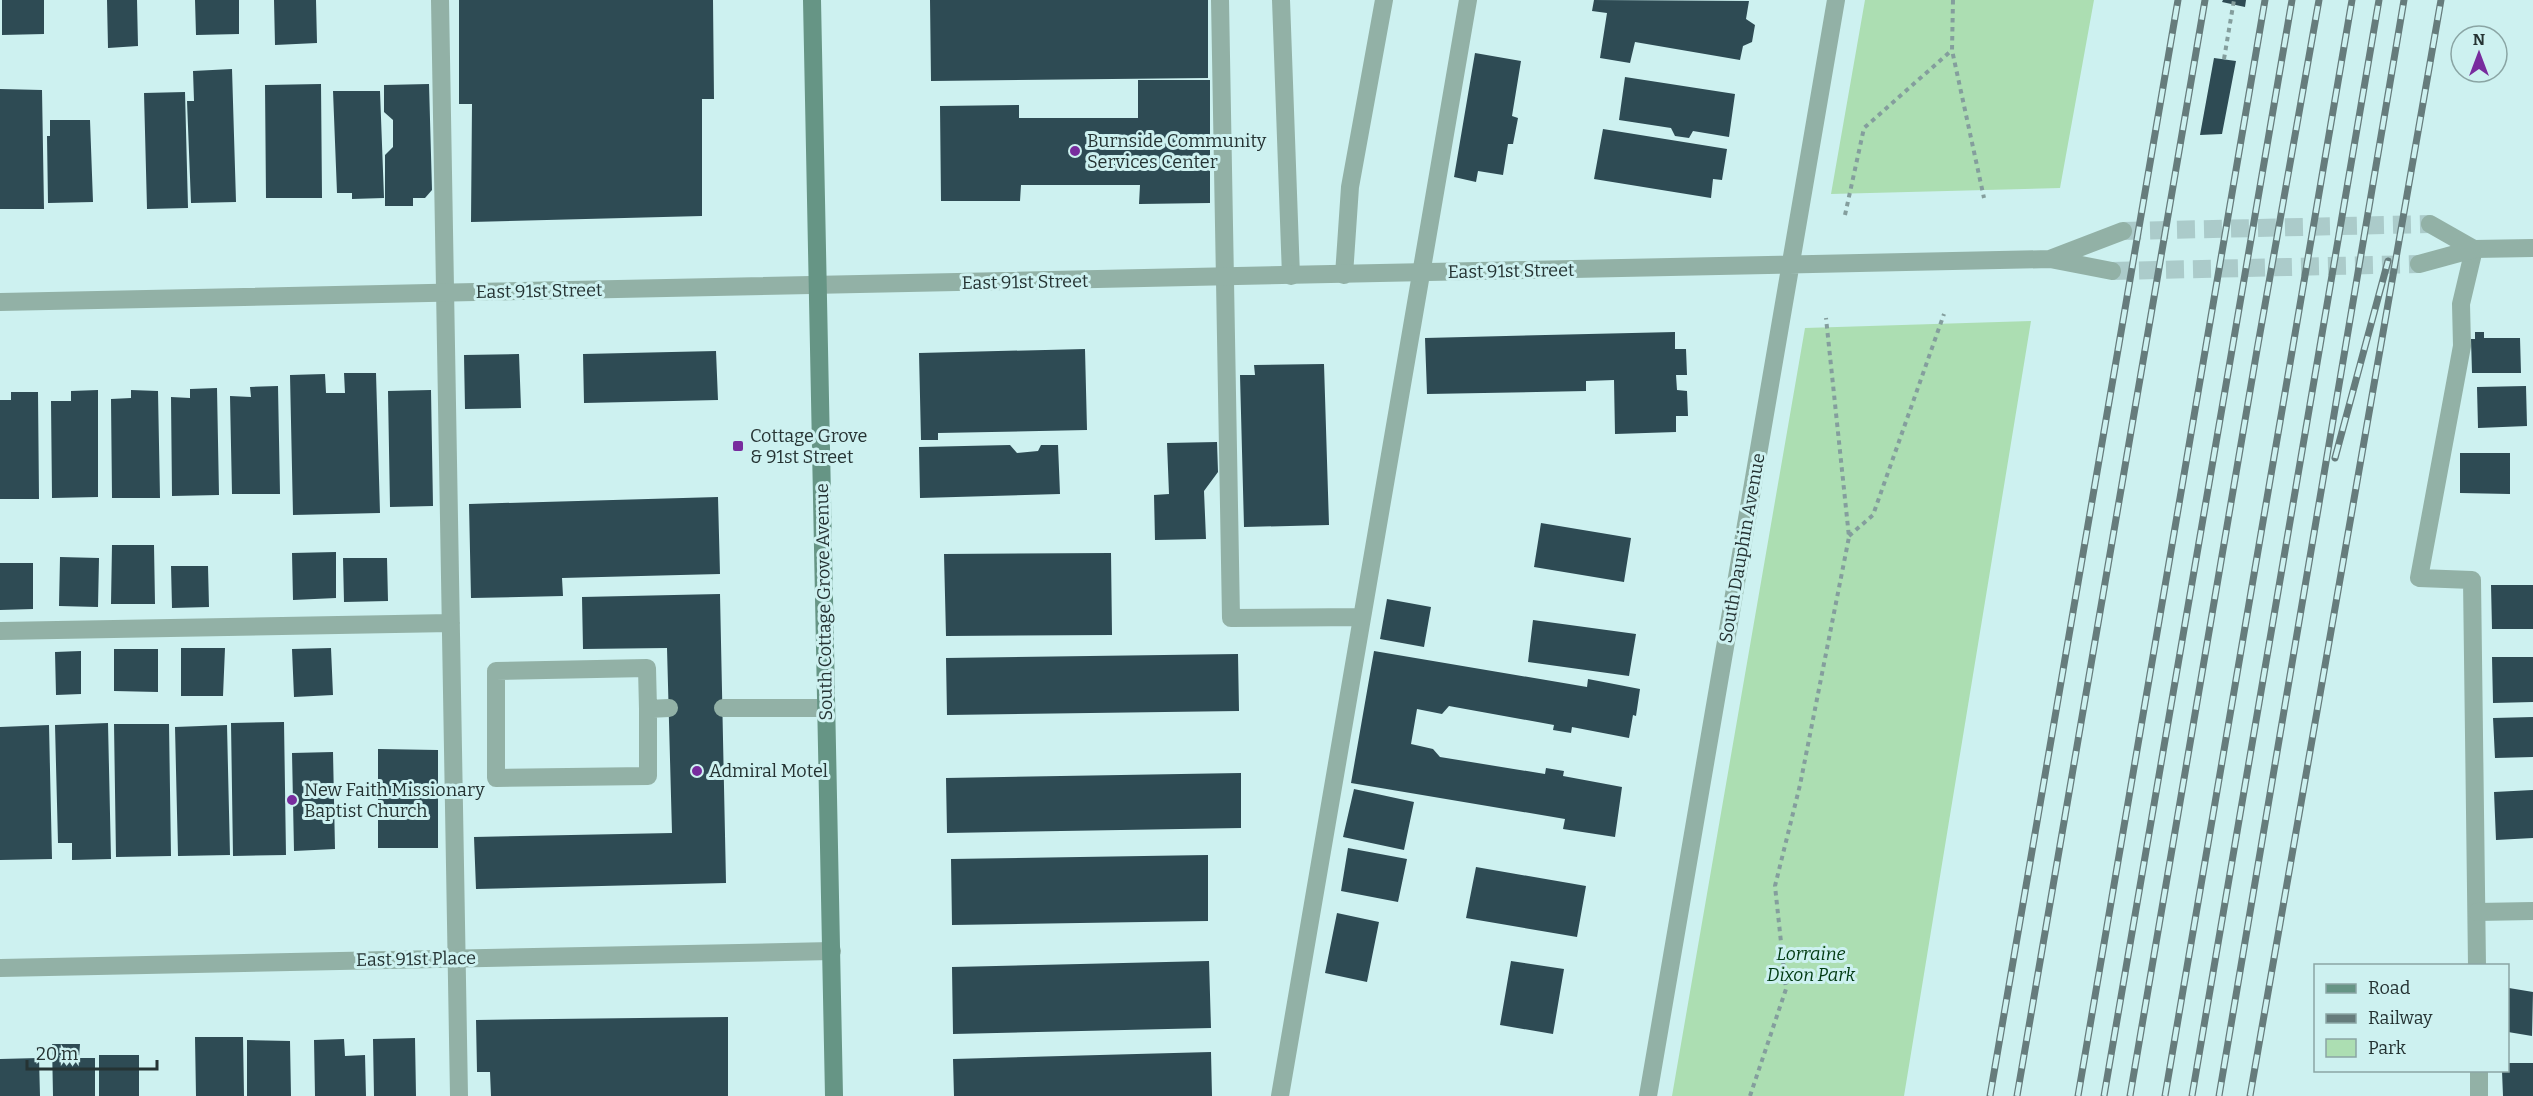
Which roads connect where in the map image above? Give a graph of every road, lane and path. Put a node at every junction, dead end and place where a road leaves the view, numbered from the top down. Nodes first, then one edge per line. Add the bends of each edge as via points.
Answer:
1 (440, 0) edge
2 (812, 0) edge
3 (1220, 0) edge
4 (1281, 0) edge
5 (1384, 0) edge
6 (1468, 0) edge
7 (1836, 0) edge
8 (1953, 0) edge
9 (2234, 0) edge
10 (1952, 50) junction
11 (2224, 59) dead end
12 (1984, 198) dead end
13 (1845, 215) dead end
14 (2430, 224) tunnel mouth
15 (2123, 231) tunnel mouth
16 (2533, 248) edge
17 (2474, 249) junction
18 (2050, 259) junction
19 (2419, 264) tunnel mouth
20 (1791, 266) junction
21 (2112, 271) tunnel mouth
22 (1421, 273) junction
23 (1344, 275) junction
24 (1291, 276) junction
25 (1225, 277) junction
26 (816, 286) junction
27 (445, 293) junction
28 (0, 302) edge
29 (1944, 314) dead end
30 (1826, 318) dead end
31 (1849, 537) junction
32 (1362, 617) junction
33 (451, 622) junction
34 (0, 631) edge
35 (669, 708) dead end
36 (723, 708) dead end
37 (826, 708) junction
38 (648, 709) junction
39 (2533, 911) edge
40 (2476, 912) junction
41 (832, 951) junction
42 (457, 958) junction
43 (2477, 964) edge
44 (0, 968) edge
45 (2479, 1072) edge
46 (459, 1096) edge
47 (834, 1096) edge
48 (1280, 1096) edge
49 (1648, 1096) edge
50 (1750, 1096) edge
51 (2479, 1096) edge

1 - 27 street
2 - 26 main road, South Cottage Grove Avenue
3 - 25 street
4 - 24 street
5 - 23 street via 1350,188
6 - 22 street
7 - 20 street, South Dauphin Avenue
8 - 10 path
9 - 11 path
10 - 12 path
10 - 13 path via 1864,128
14 - 17 street
15 - 18 street, East 91st Street
16 - 17 street
17 - 19 street
17 - 40 street via 2461,304 2462,346 2419,578 2472,579
18 - 20 street, East 91st Street
18 - 21 street, East 91st Street
20 - 22 street, East 91st Street
20 - 49 street, South Dauphin Avenue
22 - 23 street, East 91st Street
22 - 32 street
23 - 24 street, East 91st Street
24 - 25 street, East 91st Street
25 - 26 street, East 91st Street
25 - 32 street via 1231,618
26 - 27 street, East 91st Street
26 - 37 main road, South Cottage Grove Avenue
27 - 28 street, East 91st Street
27 - 33 street
29 - 31 path via 1873,515
30 - 31 path
31 - 50 path via 1800,785 1775,886 1786,989
32 - 48 street
33 - 34 street
33 - 42 street
35 - 38 street
36 - 37 street
37 - 41 main road, South Cottage Grove Avenue
38 - 38 street via 647,668 495,671 495,778 648,776
39 - 40 street
40 - 43 street
41 - 42 street, East 91st Place
41 - 47 main road, South Cottage Grove Avenue
42 - 44 street, East 91st Place
42 - 46 street
45 - 51 street

